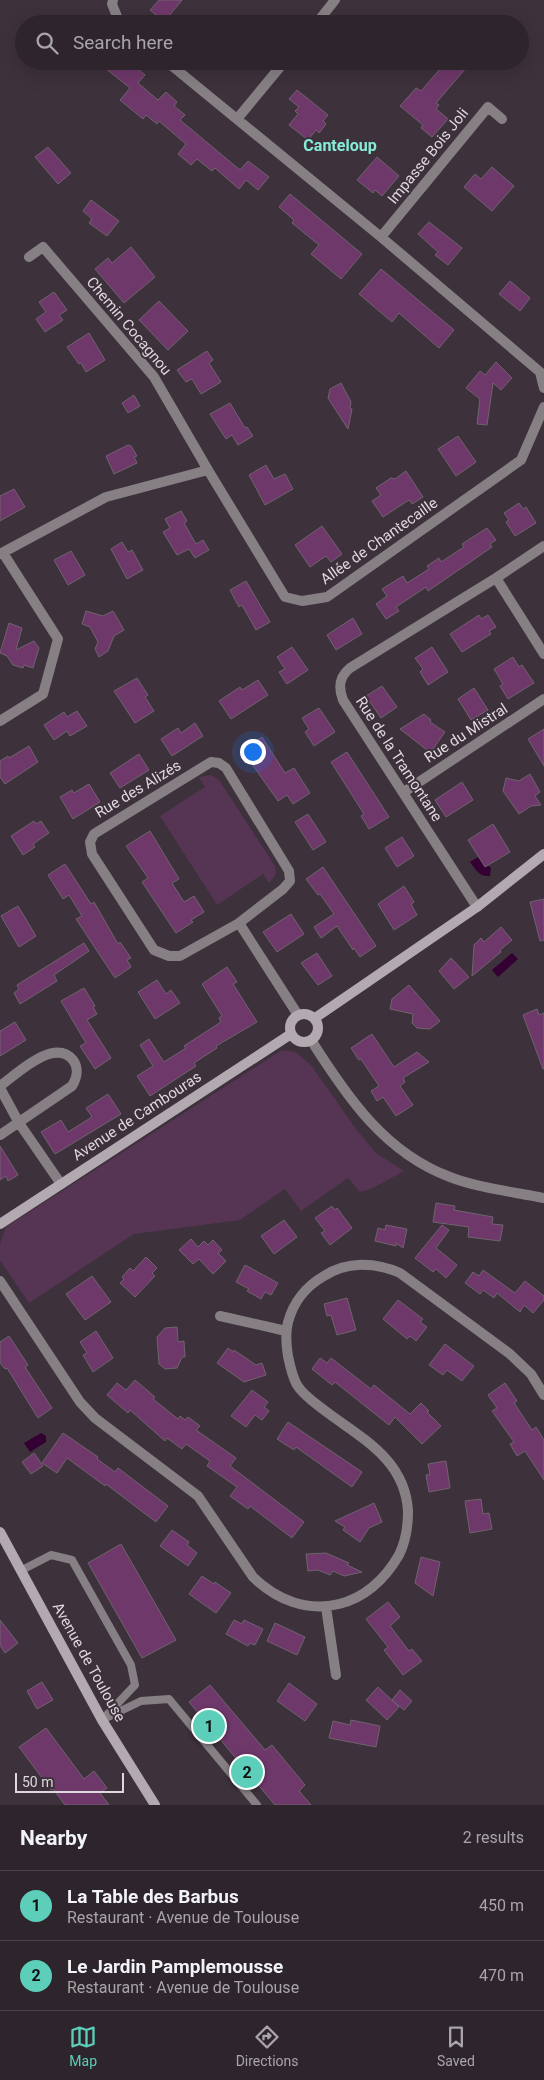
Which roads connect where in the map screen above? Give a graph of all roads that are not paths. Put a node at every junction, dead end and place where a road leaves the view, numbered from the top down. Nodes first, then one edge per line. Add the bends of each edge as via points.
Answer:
1 (113, 0) edge
2 (335, 0) edge
3 (116, 15) edge
4 (323, 15) edge
5 (177, 70) edge
6 (278, 70) edge
7 (237, 119) junction
8 (502, 119) dead end
9 (381, 237) junction
10 (29, 257) dead end
11 (544, 388) edge
12 (544, 407) edge
13 (208, 470) junction
14 (544, 546) edge
15 (1, 554) edge
16 (496, 578) junction
17 (544, 654) edge
18 (544, 699) edge
19 (0, 721) edge
20 (404, 792) junction
21 (544, 854) edge
22 (477, 907) junction
23 (239, 923) junction
24 (298, 1015) junction
25 (315, 1018) junction
26 (291, 1034) junction
27 (311, 1040) junction
28 (0, 1087) edge
29 (19, 1123) junction
30 (0, 1135) edge
31 (61, 1184) junction
32 (544, 1198) edge
33 (0, 1224) edge
34 (0, 1281) edge
35 (220, 1316) dead end
36 (286, 1331) junction
37 (544, 1395) edge
38 (0, 1532) edge
39 (22, 1570) junction
40 (326, 1607) junction
41 (336, 1675) dead end
42 (102, 1720) junction
43 (155, 1805) edge
44 (257, 1805) edge

1 - 3 street
2 - 4 street
5 - 7 street
6 - 7 street
7 - 9 street
8 - 9 street, Impasse Bois Joli via 488,107
9 - 11 street via 540,372
10 - 13 street, Chemin Cocagnou via 43,247 154,377
12 - 13 street, Allée de Chantecaille via 522,460 327,597 302,601 285,597
13 - 15 street via 106,497
14 - 16 street, Rue de la Tramontane
15 - 19 street via 58,639 43,694
16 - 17 street
16 - 20 street, Rue de la Tramontane via 350,668 340,681 343,700
18 - 20 street, Rue du Mistral
20 - 22 street, Rue de la Tramontane
21 - 22 street
22 - 25 street
23 - 23 street, Rue des Alizés via 283,889 290,881 289,871 232,775 219,763 210,762 94,834 90,842 92,854 154,950 180,956
23 - 24 street
24 - 25 street
24 - 26 street via 291,1022
25 - 27 street via 318,1031
26 - 27 street via 299,1041
26 - 31 street, Avenue de Cambouras
27 - 32 street via 362,1114 402,1152 452,1178
28 - 29 street
28 - 29 street via 54,1052 63,1053 76,1064 77,1078 72,1086
29 - 30 street
29 - 31 street
31 - 33 street, Avenue de Cambouras
34 - 40 street via 80,1402 95,1418 198,1496 253,1578 264,1588 291,1602
35 - 36 street
36 - 37 street via 296,1300 324,1275 352,1265 386,1266 510,1354 531,1374
36 - 40 street via 291,1373 298,1386 310,1399 382,1453 402,1481 407,1502 406,1538 388,1572 362,1595
38 - 39 street, Avenue de Toulouse
39 - 42 street, Avenue de Toulouse
39 - 42 lane via 51,1555 72,1560 131,1665 135,1685
40 - 41 street
42 - 43 street, Avenue de Toulouse
42 - 44 lane via 141,1701 169,1700

